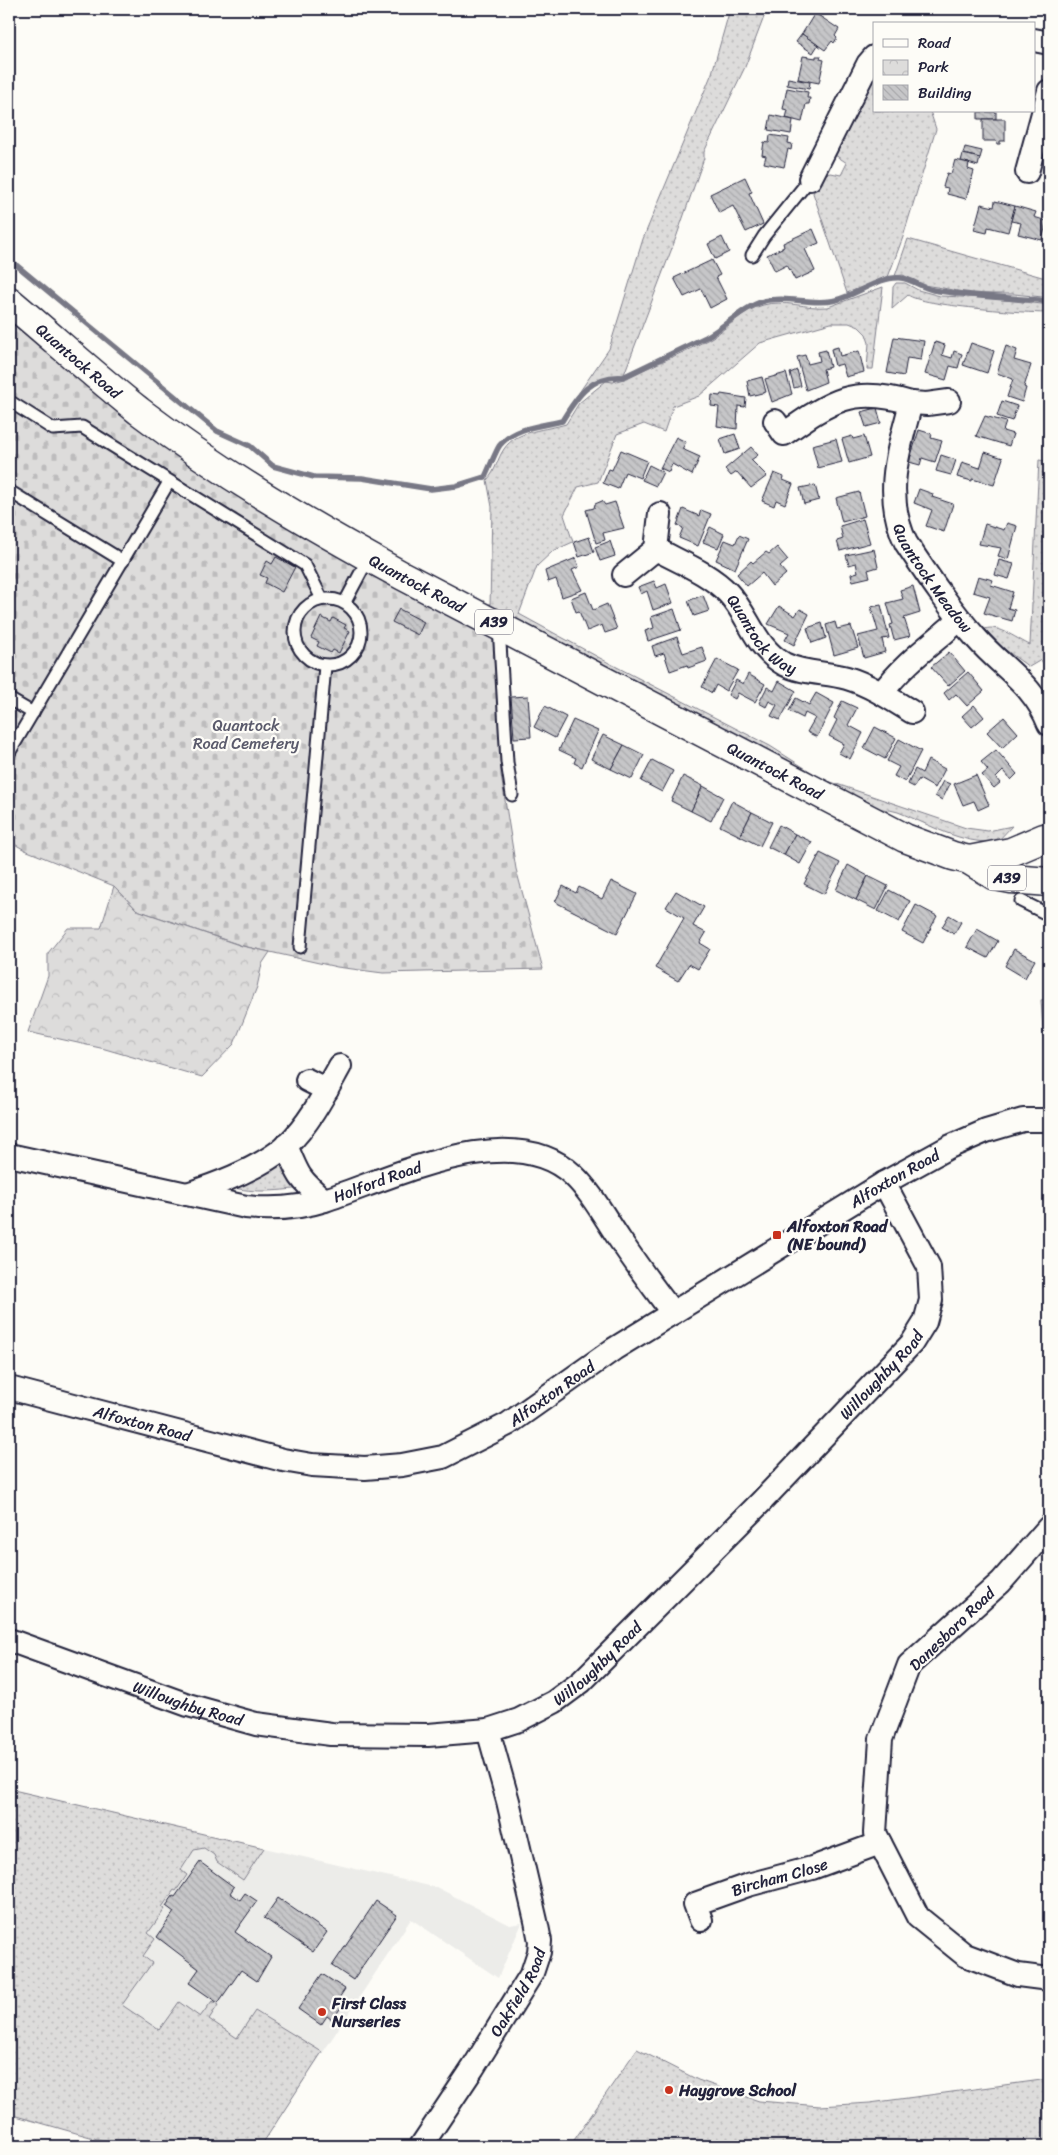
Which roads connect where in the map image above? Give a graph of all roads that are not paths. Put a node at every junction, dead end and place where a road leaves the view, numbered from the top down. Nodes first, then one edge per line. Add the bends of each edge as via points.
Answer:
1 (1036, 41) edge
2 (1049, 44) edge
3 (873, 58) edge
4 (1049, 91) edge
5 (1027, 172) dead end
6 (810, 179) joint
7 (752, 254) dead end
8 (9, 301) edge
9 (9, 401) edge
10 (949, 401) dead end
11 (911, 403) junction
12 (784, 435) dead end
13 (170, 482) junction
14 (9, 491) edge
15 (660, 514) dead end
16 (656, 549) junction
17 (368, 557) junction
18 (123, 561) junction
19 (624, 574) dead end
20 (322, 599) junction
21 (345, 602) junction
22 (959, 620) junction
23 (499, 625) junction
24 (325, 666) junction
25 (882, 693) junction
26 (9, 699) edge
27 (912, 712) dead end
28 (33, 713) junction
29 (1049, 724) edge
30 (9, 754) edge
31 (512, 795) dead end
32 (1046, 830) edge
33 (969, 860) junction
34 (1049, 866) edge
35 (1049, 882) edge
36 (1021, 901) dead end
37 (1049, 915) edge
38 (300, 947) dead end
39 (340, 1066) dead end
40 (1049, 1120) edge
41 (286, 1145) junction
42 (9, 1155) edge
43 (884, 1183) junction
44 (187, 1194) junction
45 (324, 1200) junction
46 (674, 1313) junction
47 (9, 1388) edge
48 (1046, 1539) edge
49 (9, 1640) edge
50 (488, 1730) junction
51 (880, 1843) junction
52 (701, 1920) dead end
53 (1049, 1979) edge
54 (421, 2146) edge

1 - 2 street
3 - 6 street
4 - 5 street
6 - 7 lane
8 - 17 main road, Quantock Road / A39 via 139,410 205,458 292,515
9 - 13 lane via 53,429 82,427
10 - 11 street
11 - 12 street via 877,394 853,396 824,408
11 - 22 street, Quantock Meadow via 893,482 894,510 906,543
13 - 18 lane
13 - 20 lane via 305,565
14 - 18 lane
15 - 16 street
16 - 19 street
16 - 25 street, Quantock Way via 714,580 729,594 761,644 784,664 847,678
17 - 21 lane
17 - 23 main road, Quantock Road / A39
18 - 28 lane
20 - 21 lane
20 - 24 lane via 303,609 294,628 299,649 310,660
21 - 24 lane via 359,618 361,641 348,660
22 - 25 street via 908,662
22 - 29 street, Quantock Meadow via 1024,682
23 - 31 lane
23 - 33 main road, Quantock Road / A39 via 905,838
24 - 38 lane
25 - 27 street, Quantock Way
26 - 28 lane
28 - 30 lane
32 - 33 main road, Quantock Road / A39 via 1011,852
32 - 34 main road, A39 via 1044,854
33 - 35 main road, Quantock Road / A39 via 995,876
36 - 37 lane
39 - 41 street via 317,1085 306,1122
40 - 43 street, Alfoxton Road via 1023,1120 986,1131 949,1147
41 - 44 street via 235,1176
41 - 45 street via 303,1183
42 - 44 street, Holford Road
43 - 46 street, Alfoxton Road
43 - 50 street, Willoughby Road via 929,1267 931,1300 925,1322 912,1343 581,1682 554,1702 519,1720
44 - 45 street, Holford Road via 267,1210
45 - 46 street, Holford Road via 402,1170 441,1159 505,1150 528,1151 551,1158 573,1175 592,1198 643,1274
46 - 47 street, Alfoxton Road via 614,1350 508,1424 443,1457 402,1465 365,1468 283,1460
48 - 51 street, Danesboro Road via 909,1665 881,1739 875,1833
49 - 50 street, Willoughby Road via 188,1705 256,1724 331,1734 428,1735
50 - 54 street, Oakfield Road via 536,1922 539,1952 515,2004
51 - 52 street, Bircham Close via 695,1904
51 - 53 street, Danesboro Road via 918,1917 965,1955 1018,1975

